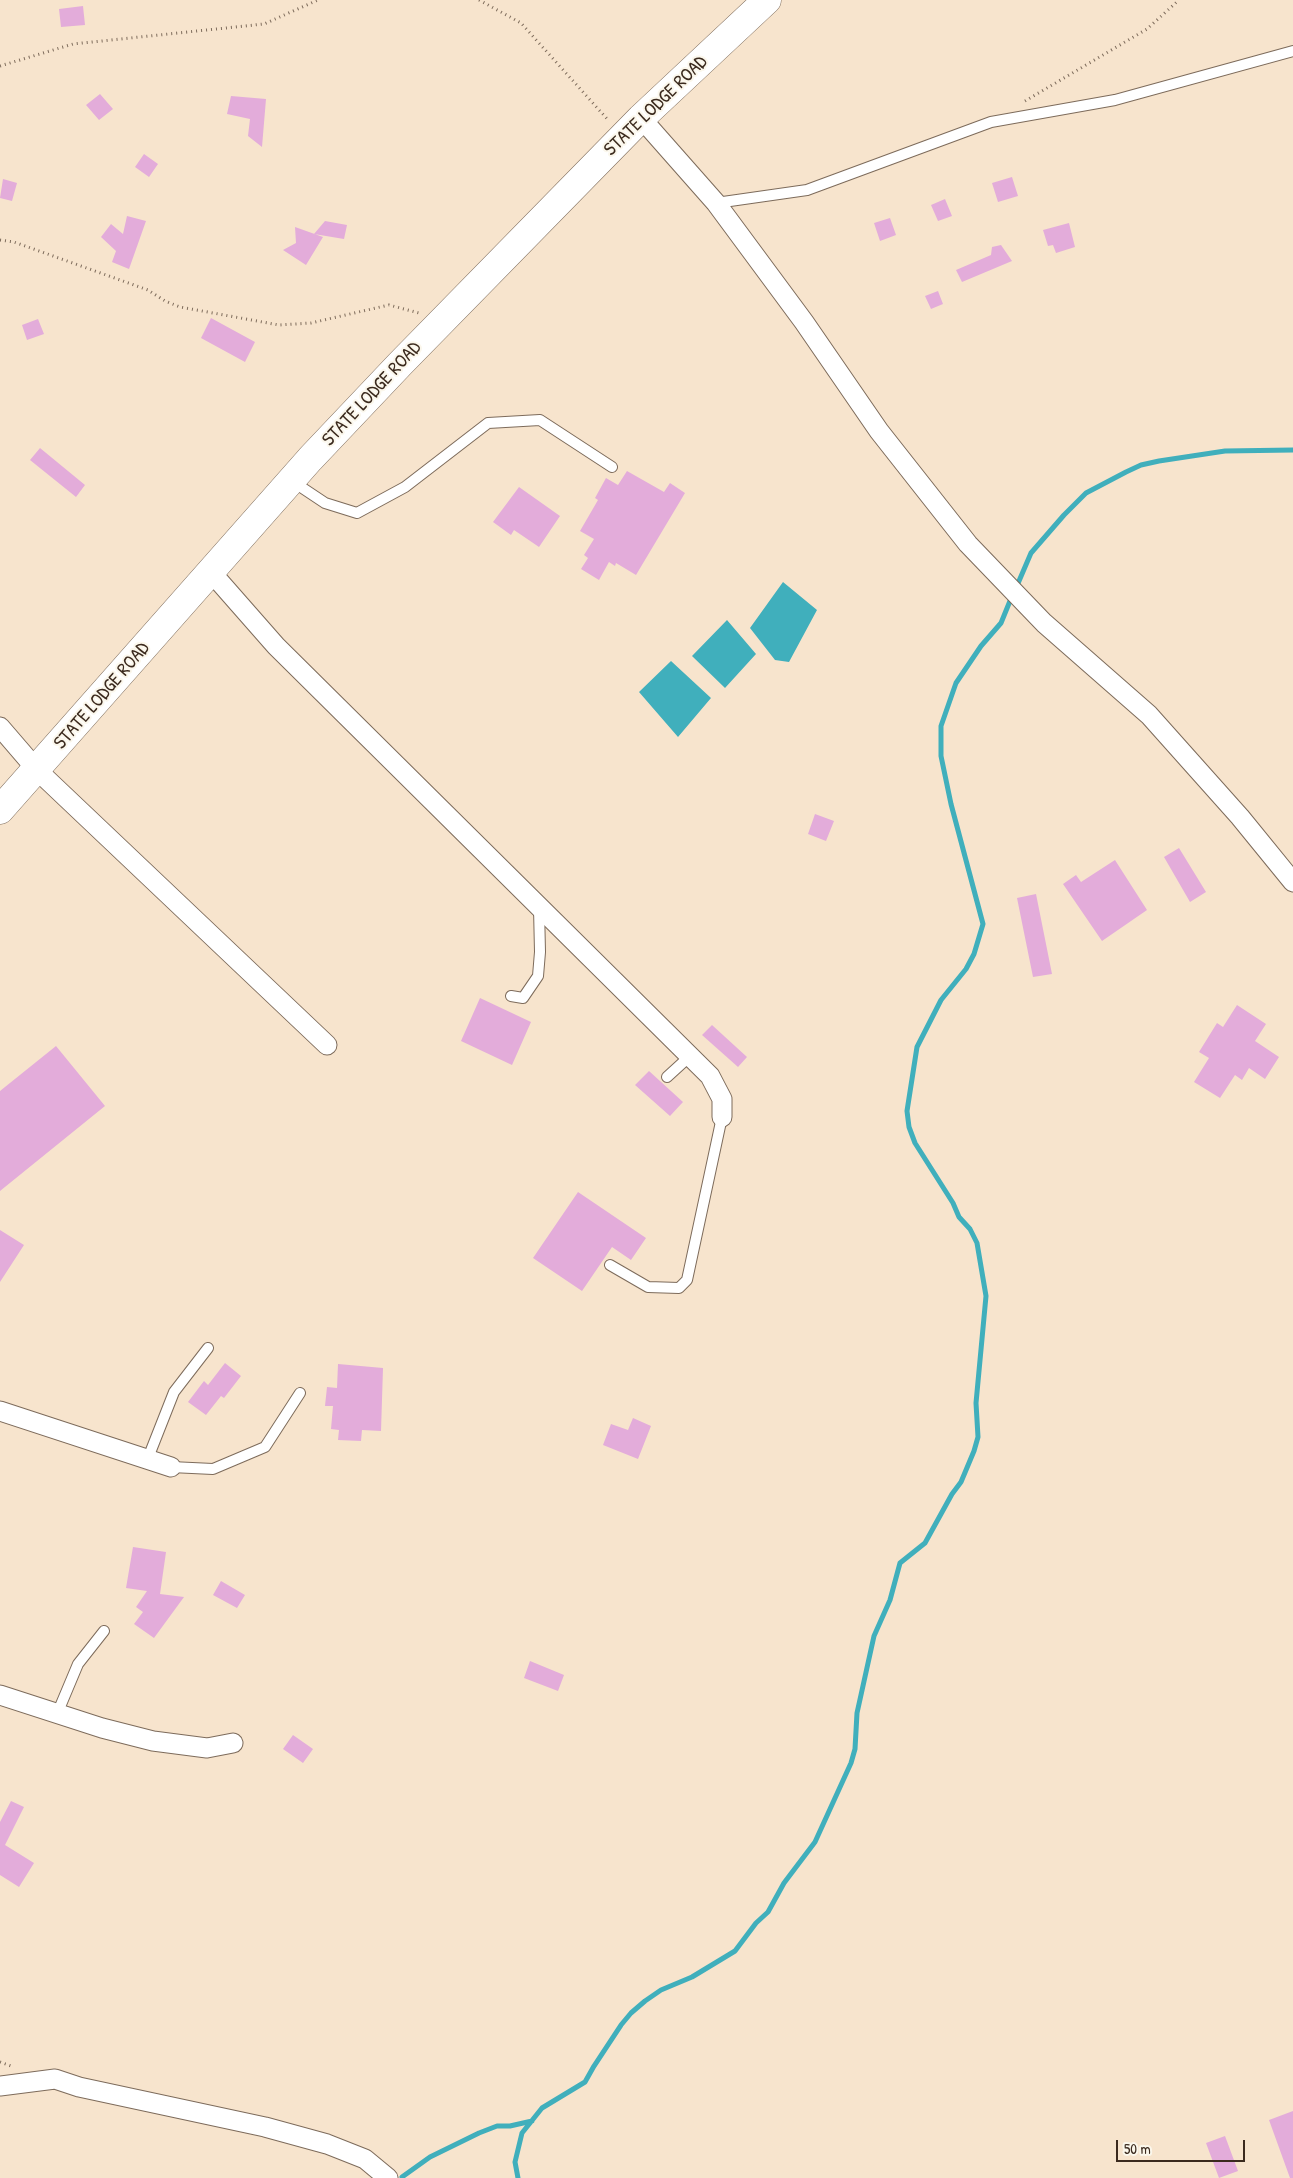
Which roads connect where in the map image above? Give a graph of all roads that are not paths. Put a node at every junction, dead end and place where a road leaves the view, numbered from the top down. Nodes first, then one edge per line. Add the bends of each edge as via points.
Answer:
1 (767, 0) edge
2 (1293, 52) edge
3 (632, 128) junction
4 (716, 203) junction
5 (612, 468) dead end
6 (292, 480) junction
7 (211, 572) junction
8 (0, 726) edge
9 (37, 770) junction
10 (0, 810) edge
11 (1293, 882) edge
12 (539, 908) junction
13 (510, 996) dead end
14 (328, 1045) dead end
15 (690, 1056) junction
16 (667, 1077) dead end
17 (722, 1117) joint
18 (610, 1265) dead end
19 (208, 1348) dead end
20 (300, 1393) dead end
21 (0, 1411) edge
22 (148, 1458) junction
23 (171, 1467) joint
24 (104, 1631) dead end
25 (0, 1695) edge
26 (56, 1714) junction
27 (232, 1743) dead end
28 (0, 2086) edge
29 (388, 2178) edge

1 - 3 street, STATE LODGE ROAD
2 - 4 lane via 1115,100 991,122 807,190
3 - 4 street
3 - 6 street, STATE LODGE ROAD via 443,320
4 - 11 street via 879,431 968,544 1044,623 1149,715
5 - 6 lane via 540,420 488,423 405,487 357,512 325,503
6 - 7 street, STATE LODGE ROAD
7 - 9 street, STATE LODGE ROAD
7 - 12 street via 276,646
8 - 9 street
9 - 10 street, STATE LODGE ROAD
9 - 14 street
12 - 13 lane via 538,976 523,998
12 - 15 street
15 - 16 lane
15 - 17 street via 710,1076 722,1098
17 - 18 lane via 687,1280 679,1288 648,1287
19 - 22 lane via 174,1392
20 - 23 lane via 265,1447 213,1469
21 - 22 street
22 - 23 street
24 - 26 lane via 78,1664
25 - 26 street
26 - 27 street via 153,1741 207,1748
28 - 29 street via 55,2079 265,2127 327,2144 364,2159

